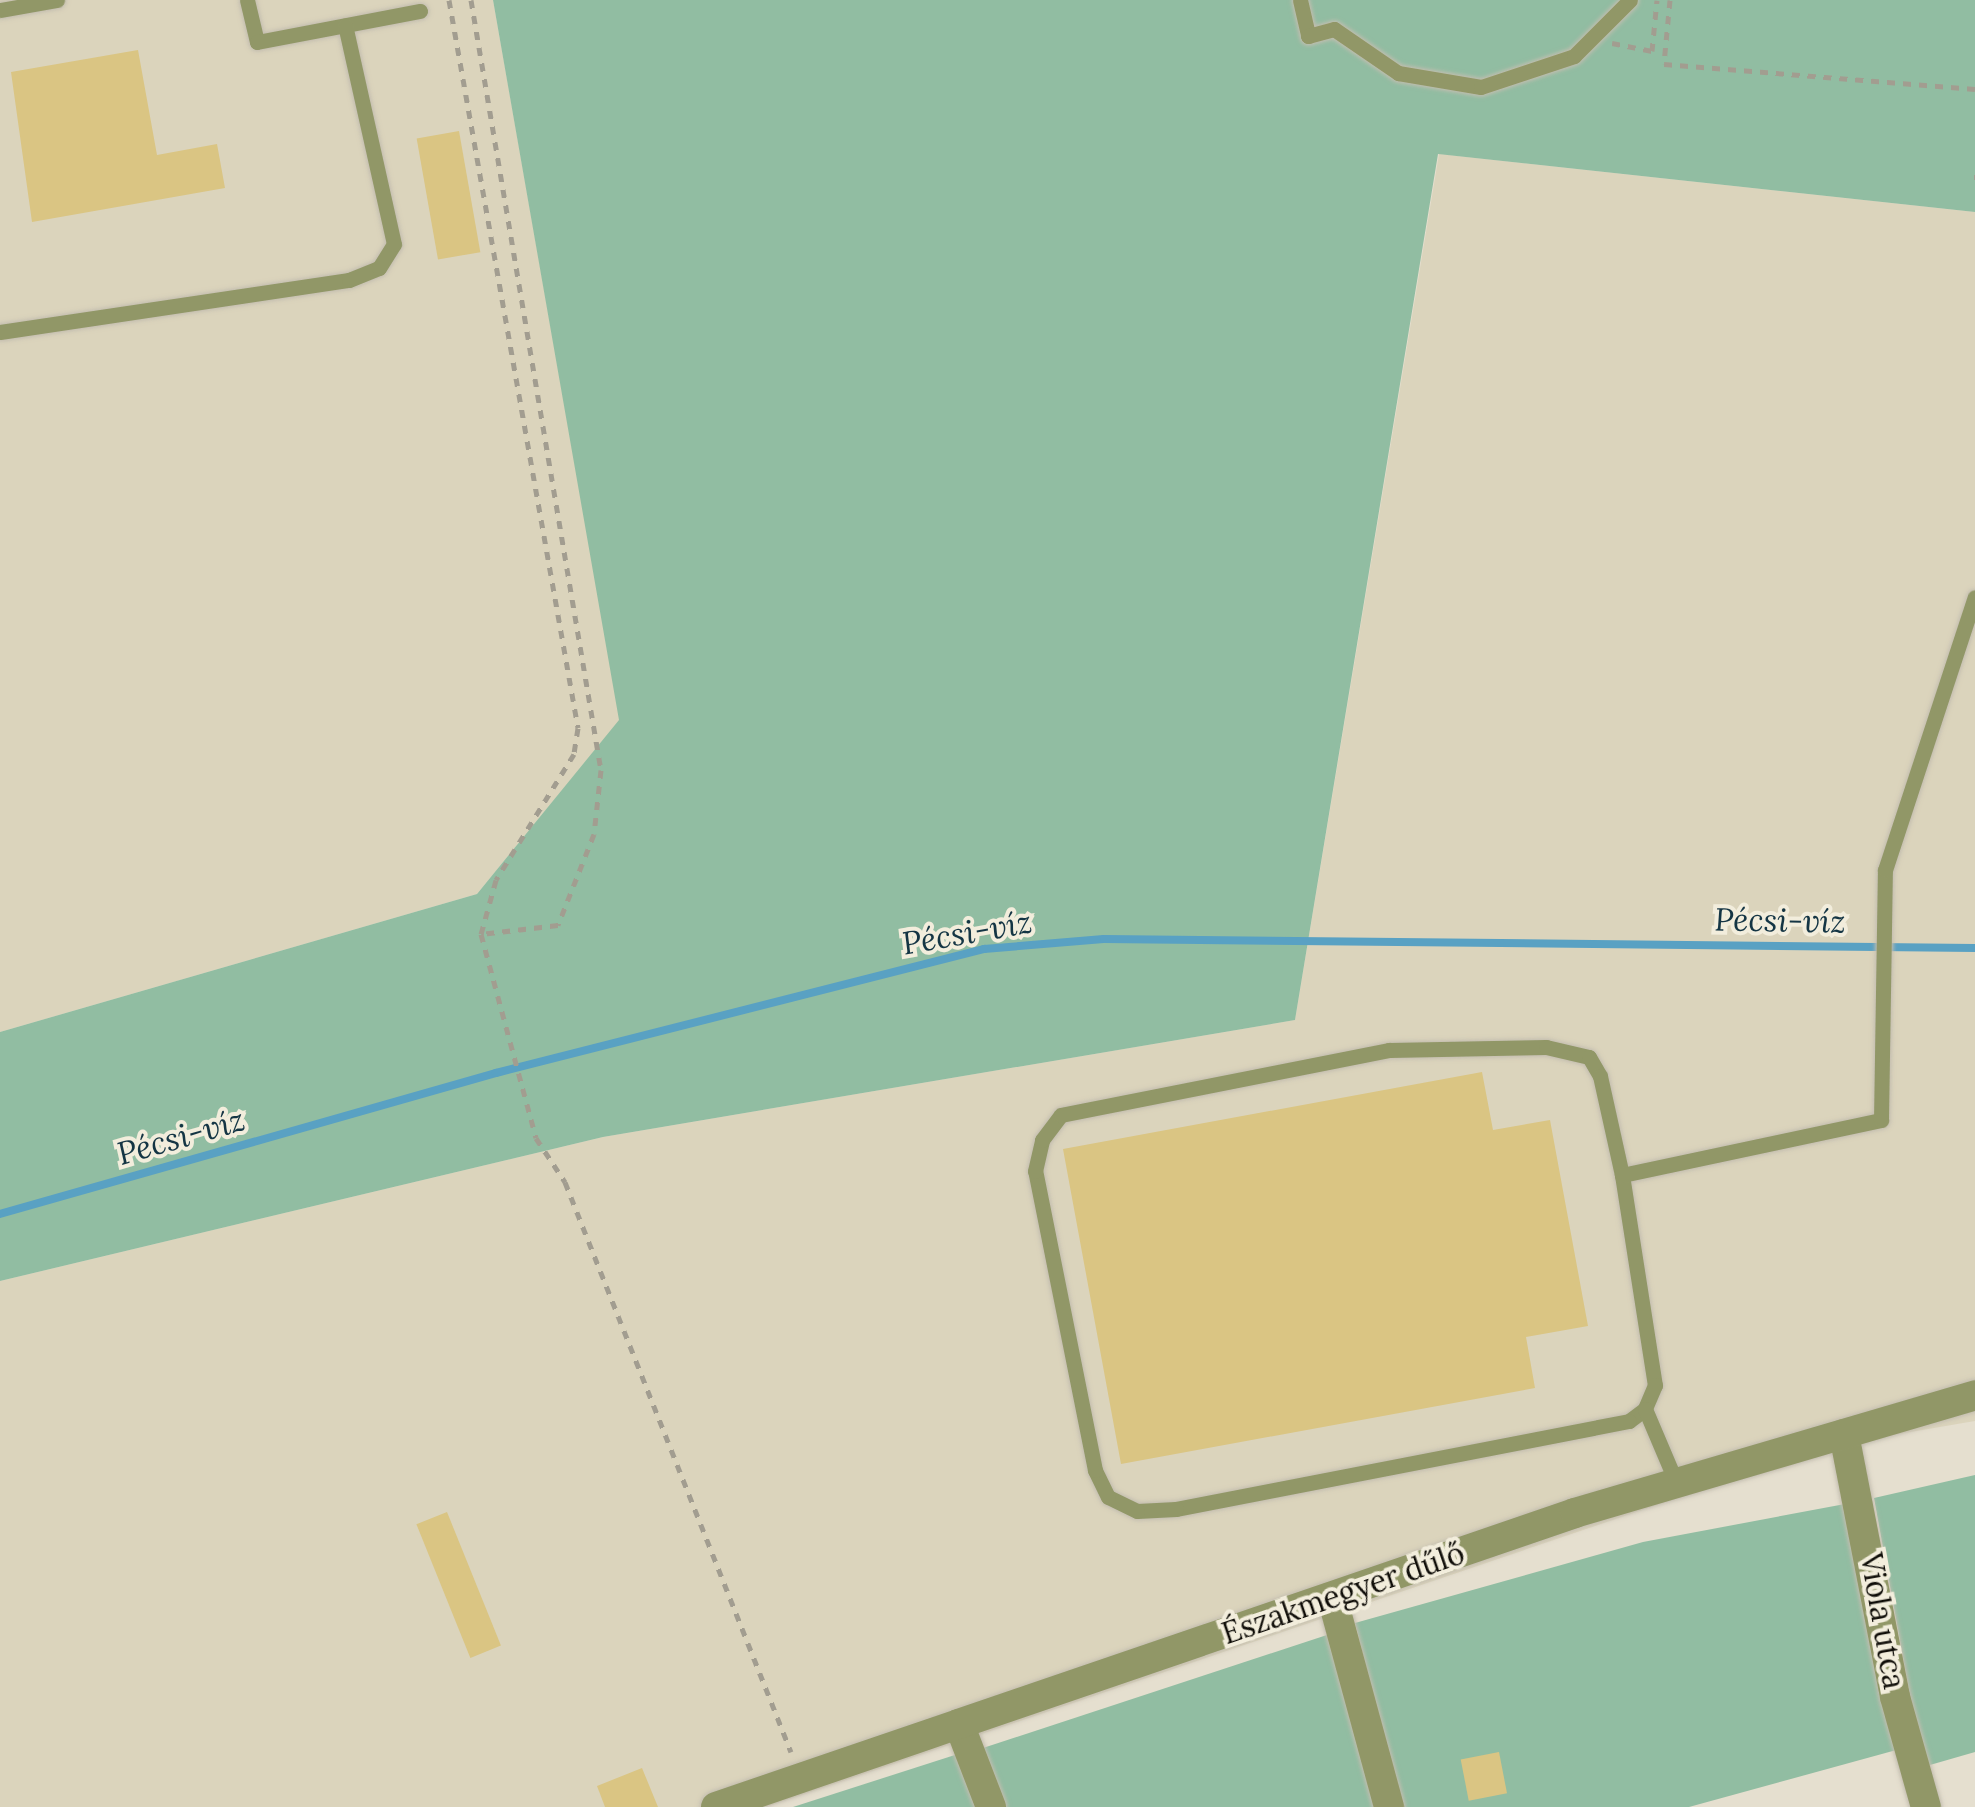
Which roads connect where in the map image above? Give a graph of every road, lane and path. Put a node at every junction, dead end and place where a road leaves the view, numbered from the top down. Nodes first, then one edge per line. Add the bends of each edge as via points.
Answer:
1 (57, 0) edge
2 (247, 0) edge
3 (449, 0) edge
4 (472, 0) edge
5 (1300, 0) edge
6 (1630, 0) edge
7 (1657, 0) edge
8 (1670, 0) edge
9 (0, 10) edge
10 (420, 11) dead end
11 (345, 25) junction
12 (1596, 40) junction
13 (1975, 89) edge
14 (0, 332) edge
15 (1975, 596) edge
16 (1968, 642) edge
17 (481, 934) junction
18 (1622, 1174) junction
19 (1975, 1395) edge
20 (1645, 1409) junction
21 (1844, 1434) junction
22 (1676, 1482) junction
23 (1332, 1597) junction
24 (960, 1724) junction
25 (798, 1768) dead end
26 (716, 1807) edge
27 (990, 1807) edge
28 (1389, 1807) edge
29 (1926, 1807) edge

1 - 9 lane
2 - 11 lane via 256,42
3 - 17 path via 578,728 574,754 496,880
4 - 17 path via 601,770 594,834 558,925
5 - 12 lane via 1308,36 1334,29 1382,65 1437,84 1514,82
6 - 12 lane
7 - 12 path via 1652,52
8 - 13 path via 1664,64
10 - 11 lane
11 - 14 lane via 394,244 378,268 349,280
15 - 16 lane
16 - 18 lane via 1885,870 1889,964 1881,1120
17 - 25 path via 522,1088
18 - 20 lane via 1654,1348 1656,1384
18 - 20 lane via 1589,1058 1528,1047 1389,1050 1101,1104 1061,1115 1042,1140 1036,1172 1095,1470 1108,1497 1138,1511 1608,1425
19 - 21 street, Északmegyer dűlő
20 - 22 lane
21 - 22 street, Északmegyer dűlő
21 - 29 street, Viola utca
22 - 23 street, Északmegyer dűlő
23 - 24 street, Északmegyer dűlő
23 - 28 street
24 - 26 street, Északmegyer dűlő
24 - 27 street

